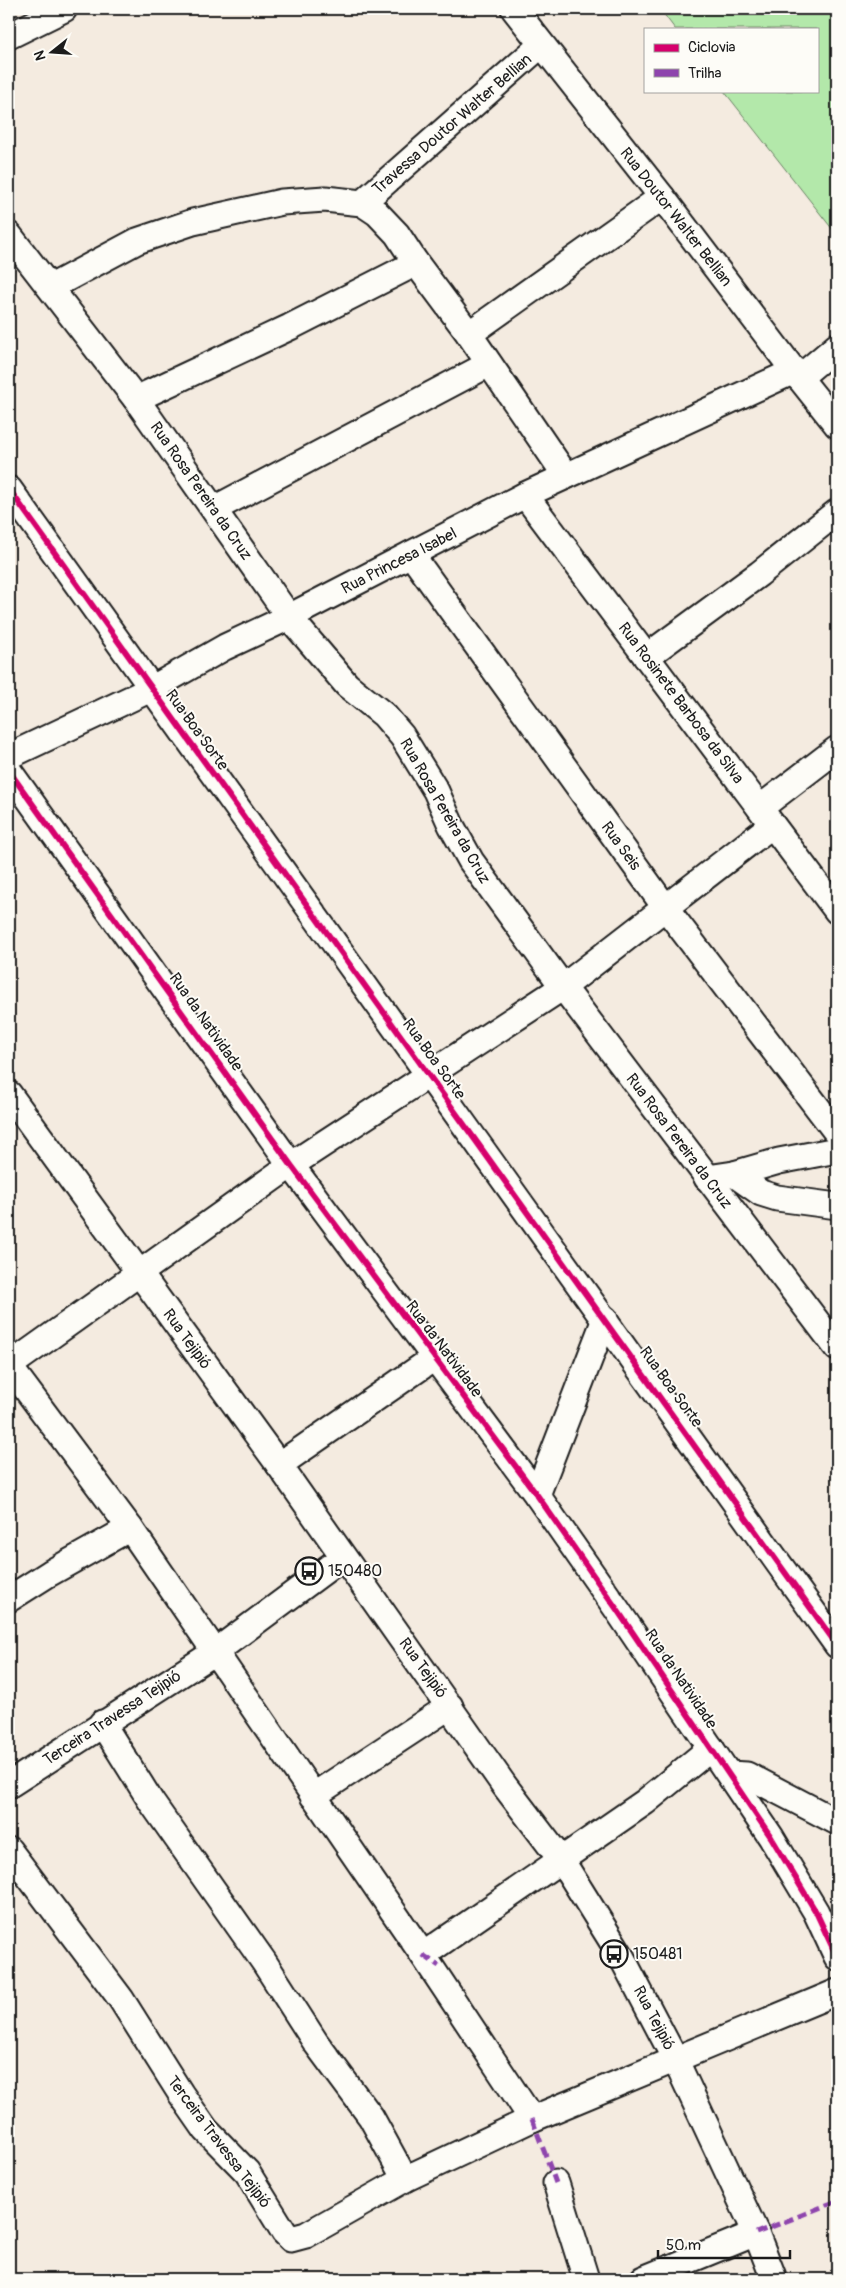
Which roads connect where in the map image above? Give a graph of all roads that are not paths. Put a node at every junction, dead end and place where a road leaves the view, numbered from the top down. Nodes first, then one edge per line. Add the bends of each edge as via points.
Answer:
1 (64, 9) edge
2 (514, 9) edge
3 (9, 36) edge
4 (541, 45) junction
5 (662, 197) junction
6 (362, 203) junction
7 (9, 235) edge
8 (416, 263) junction
9 (51, 287) junction
10 (470, 334) junction
11 (837, 346) edge
12 (489, 364) junction
13 (796, 375) junction
14 (136, 399) junction
15 (837, 425) edge
16 (566, 476) junction
17 (9, 489) edge
18 (525, 495) junction
19 (214, 509) junction
20 (837, 512) edge
21 (411, 554) junction
22 (289, 617) junction
23 (646, 657) junction
24 (151, 689) junction
25 (837, 749) edge
26 (9, 756) edge
27 (9, 771) edge
28 (766, 816) junction
29 (665, 907) junction
30 (837, 911) edge
31 (562, 987) junction
32 (428, 1075) junction
33 (9, 1094) edge
34 (17, 1124) edge
35 (837, 1133) edge
36 (837, 1150) edge
37 (291, 1165) junction
38 (734, 1174) junction
39 (707, 1178) junction
40 (837, 1206) edge
41 (140, 1275) junction
42 (605, 1319) junction
43 (837, 1348) edge
44 (434, 1358) junction
45 (9, 1366) edge
46 (279, 1465) junction
47 (537, 1495) junction
48 (130, 1528) junction
49 (343, 1557) junction
50 (9, 1600) edge
51 (837, 1645) edge
52 (215, 1652) junction
53 (450, 1706) junction
54 (102, 1723) junction
55 (711, 1748) junction
56 (729, 1774) junction
57 (9, 1785) edge
58 (313, 1796) junction
59 (837, 1822) edge
60 (9, 1850) edge
61 (562, 1861) junction
62 (423, 1955) junction
63 (837, 1957) edge
64 (837, 1992) edge
65 (675, 2059) junction
66 (532, 2119) junction
67 (406, 2179) junction
68 (556, 2183) dead end
69 (756, 2233) junction
70 (586, 2279) edge
71 (643, 2279) edge
72 (774, 2279) edge

1 - 3 street
2 - 4 street, Rua Doutor Walter Bellian
4 - 5 street, Rua Doutor Walter Bellian
4 - 6 street, Travessa Doutor Walter Bellian
5 - 10 street
5 - 13 street, Rua Doutor Walter Bellian
6 - 8 street via 397,234
6 - 9 street via 325,199 282,202 193,222 137,241
7 - 9 street, Rua Rosa Pereira da Cruz
8 - 10 street
8 - 14 street via 290,327
9 - 14 street, Rua Rosa Pereira da Cruz
10 - 12 street
11 - 13 street, Rua Princesa Isabel
12 - 16 street
12 - 19 street
13 - 15 street, Rua Doutor Walter Bellian
13 - 16 street, Rua Princesa Isabel
14 - 19 street, Rua Rosa Pereira da Cruz
16 - 18 street, Rua Princesa Isabel
17 - 24 street, Rua Boa Sorte
18 - 21 street, Rua Princesa Isabel
18 - 23 street, Rua Rosinete Barbosa da Silva
19 - 22 street, Rua Rosa Pereira da Cruz
20 - 23 street
21 - 22 street, Rua Princesa Isabel
21 - 29 street, Rua Seis
22 - 24 street, Rua Princesa Isabel via 224,647
22 - 31 street, Rua Rosa Pereira da Cruz via 347,685 384,715 402,736 436,791 471,861
23 - 28 street, Rua Rosinete Barbosa da Silva
24 - 26 street, Rua Princesa Isabel
24 - 32 street, Rua Boa Sorte
25 - 28 street
27 - 37 street, Rua da Natividade
28 - 29 street
28 - 30 street, Rua Rosinete Barbosa da Silva
29 - 31 street
29 - 35 street, Rua Seis
31 - 32 street
31 - 39 street, Rua Rosa Pereira da Cruz
32 - 37 street
32 - 42 street, Rua Boa Sorte
33 - 34 street, Rua Tejipió
34 - 41 street, Rua Tejipió
36 - 38 street
37 - 41 street
37 - 44 street, Rua da Natividade
38 - 39 street
38 - 40 street via 762,1194
39 - 43 street, Rua Rosa Pereira da Cruz
41 - 45 street
41 - 46 street, Rua Tejipió
42 - 47 street
42 - 51 street, Rua Boa Sorte
44 - 46 street
44 - 47 street, Rua da Natividade
45 - 48 street
46 - 49 street, Rua Tejipió
47 - 55 street, Rua da Natividade
48 - 50 street
48 - 52 street
49 - 52 street, Terceira Travessa Tejipió
49 - 53 street, Rua Tejipió
52 - 54 street, Terceira Travessa Tejipió
52 - 58 street
53 - 58 street
53 - 61 street, Rua Tejipió
54 - 57 street, Terceira Travessa Tejipió
54 - 67 street via 157,1810 370,2117
55 - 56 street, Rua da Natividade
55 - 61 street via 645,1802
56 - 59 street via 747,1775
56 - 63 street, Rua da Natividade via 816,1912
58 - 62 street
60 - 67 street, Terceira Travessa Tejipió via 121,1999 206,2130 247,2172 289,2238 306,2235
61 - 62 street
61 - 65 street, Rua Tejipió via 620,1954
62 - 66 street
64 - 65 street, Terceira Travessa Tejipió
65 - 66 street, Terceira Travessa Tejipió
65 - 69 street, Rua Tejipió
66 - 67 street, Terceira Travessa Tejipió
68 - 70 street
69 - 71 street
69 - 72 street, Rua Tejipió

